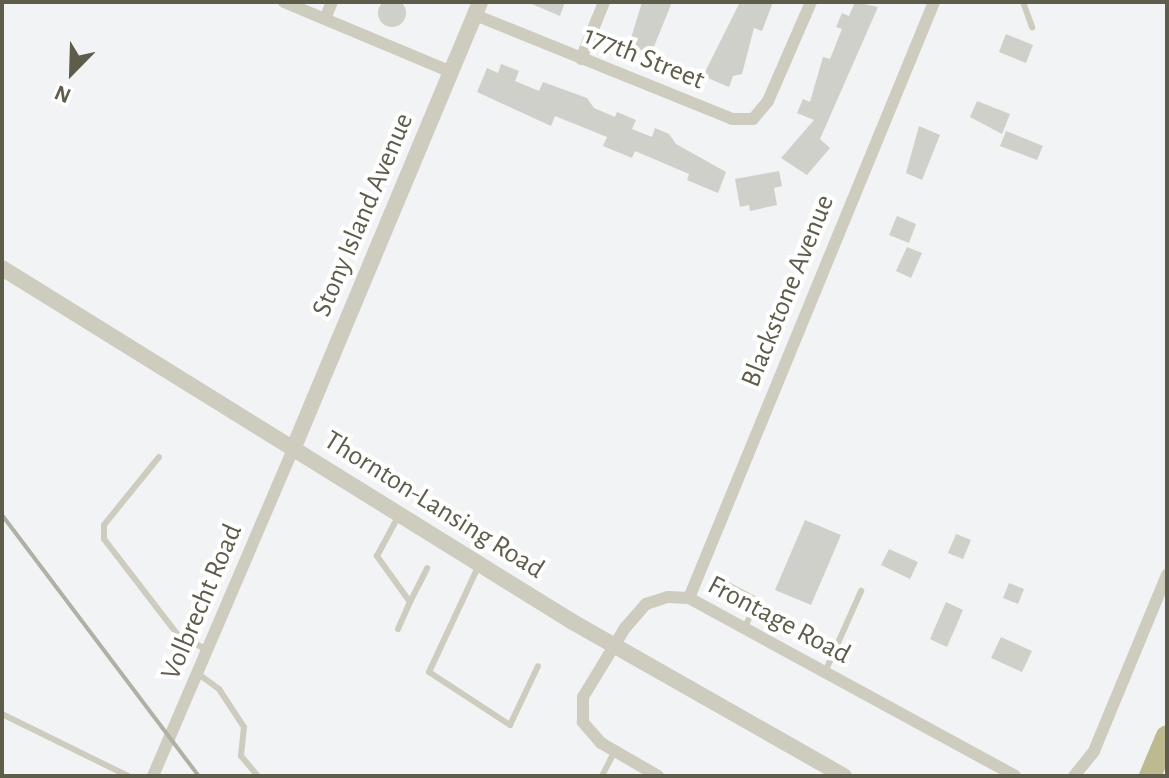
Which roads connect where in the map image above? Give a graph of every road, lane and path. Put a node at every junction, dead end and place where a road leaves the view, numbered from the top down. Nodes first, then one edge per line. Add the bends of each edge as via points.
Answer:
1 (284, 2) edge
2 (332, 2) edge
3 (604, 2) edge
4 (811, 2) edge
5 (934, 2) edge
6 (1023, 2) edge
7 (477, 8) edge
8 (325, 19) junction
9 (1032, 27) dead end
10 (581, 59) junction
11 (451, 72) junction
12 (2, 268) edge
13 (294, 447) junction
14 (159, 457) dead end
15 (399, 515) junction
16 (479, 564) junction
17 (427, 568) dead end
18 (1167, 575) edge
19 (726, 584) dead end
20 (861, 591) dead end
21 (689, 598) junction
22 (410, 602) junction
23 (744, 628) junction
24 (398, 629) dead end
25 (614, 646) junction
26 (207, 650) junction
27 (538, 666) dead end
28 (825, 672) junction
29 (197, 673) junction
30 (2, 714) edge
31 (1167, 736) edge
32 (615, 751) junction
33 (128, 776) edge
34 (153, 776) edge
35 (258, 776) edge
36 (602, 776) edge
37 (658, 776) edge
38 (844, 776) edge
39 (1015, 776) edge
40 (1074, 776) edge
41 (1150, 776) edge

1 - 8 street
2 - 8 street
3 - 10 street
4 - 10 street, 177th Street via 768,101 753,119 732,119
5 - 21 street, Blackstone Avenue
6 - 9 lane
7 - 10 street, 177th Street
7 - 11 street, Stony Island Avenue
8 - 11 street
11 - 13 street, Stony Island Avenue
12 - 13 street, Thornton-Lansing Road
13 - 15 street, Thornton-Lansing Road
13 - 26 street, Volbrecht Road
14 - 26 lane via 104,525 104,539 178,635
15 - 16 street, Thornton-Lansing Road
15 - 22 lane via 377,556
16 - 25 street, Thornton-Lansing Road
16 - 27 lane via 429,672 510,725
17 - 22 lane
18 - 40 street via 1094,751
19 - 23 lane via 758,601
20 - 28 lane
21 - 23 street, Frontage Road
21 - 25 street, Frontage Road via 646,604
22 - 24 lane
23 - 28 street, Frontage Road
25 - 32 street, Frontage Road via 583,697 583,722
25 - 38 street, Thornton-Lansing Road
26 - 29 street, Volbrecht Road
28 - 39 street, Frontage Road
29 - 34 street, Volbrecht Road
29 - 35 lane via 219,689 244,727 241,756
30 - 33 lane
31 - 41 highway
32 - 36 lane
32 - 37 street, Frontage Road

